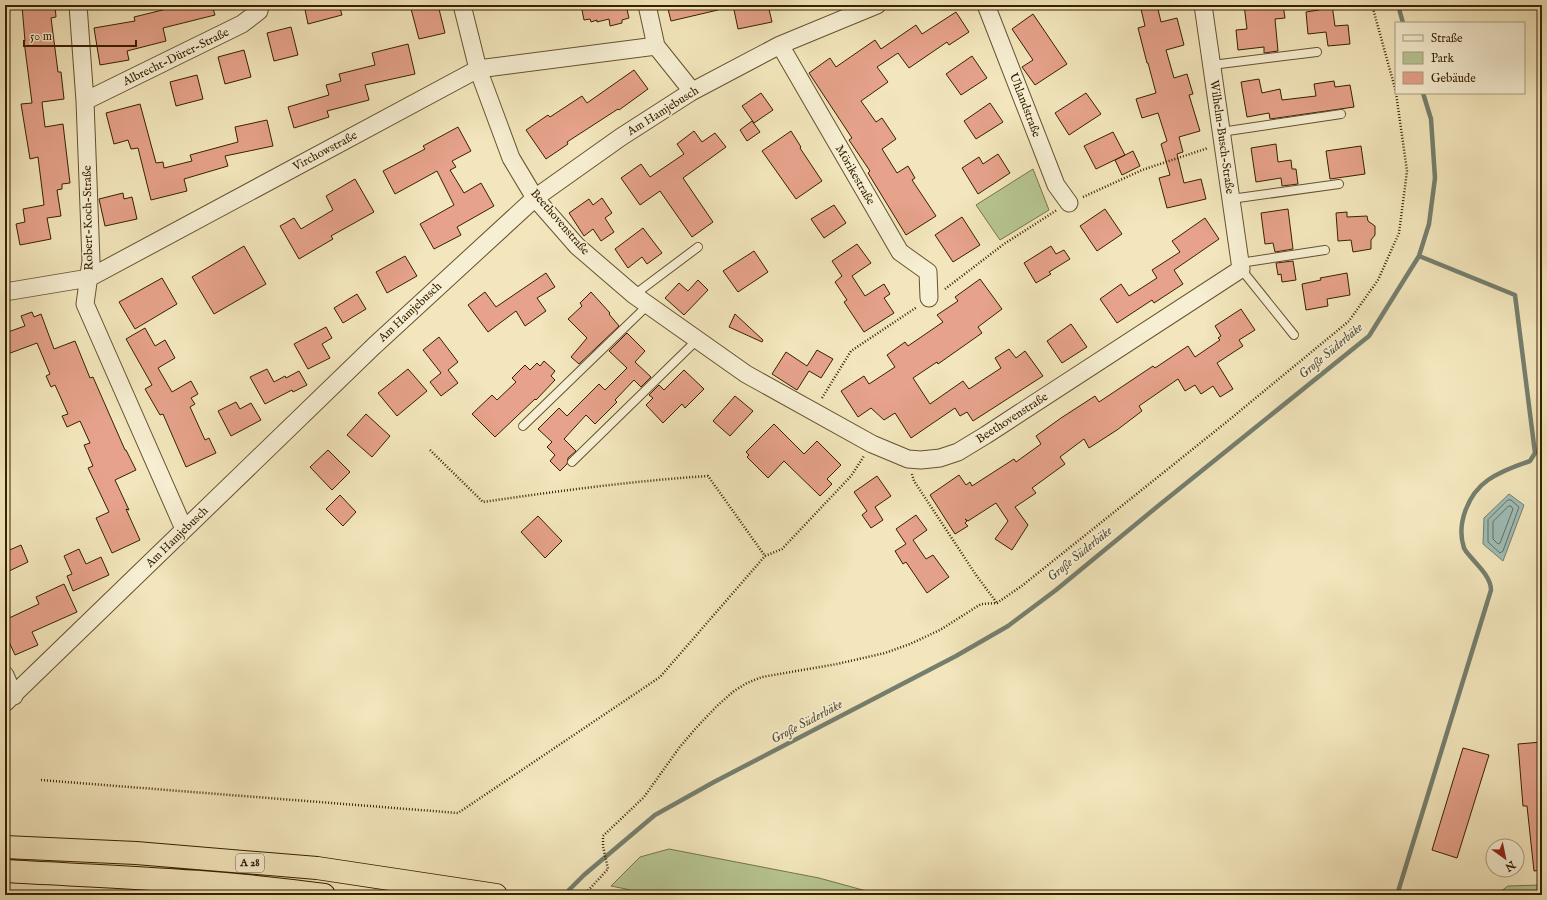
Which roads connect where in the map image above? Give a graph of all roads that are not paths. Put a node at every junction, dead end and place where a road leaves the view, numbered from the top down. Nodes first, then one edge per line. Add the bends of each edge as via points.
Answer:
1 (78, 5) edge
2 (260, 5) edge
3 (462, 5) edge
4 (647, 5) edge
5 (986, 5) edge
6 (1203, 5) edge
7 (867, 7) edge
8 (780, 45) junction
9 (656, 46) junction
10 (1317, 52) dead end
11 (1212, 65) junction
12 (478, 69) junction
13 (691, 92) junction
14 (85, 102) junction
15 (1341, 114) dead end
16 (1222, 139) junction
17 (1339, 184) dead end
18 (535, 198) junction
19 (1230, 199) junction
20 (1069, 203) road end
21 (698, 247) dead end
22 (1325, 250) dead end
23 (1241, 266) junction
24 (89, 278) junction
25 (5, 292) edge
26 (634, 295) junction
27 (929, 298) road end
28 (648, 305) junction
29 (1294, 335) dead end
30 (698, 340) junction
31 (523, 426) dead end
32 (572, 462) dead end
33 (184, 529) junction
34 (5, 675) edge
35 (9, 699) edge
36 (5, 847) edge
37 (5, 872) edge
38 (324, 895) edge
39 (495, 895) edge

1 - 14 street, Robert-Koch-Straße
2 - 14 street, Albrecht-Dürer-Straße via 259,11 242,24
3 - 12 street, Beethovenstraße
4 - 9 street
5 - 20 street, Uhlandstraße via 1056,185
6 - 11 street, Wilhelm-Busch-Straße
7 - 8 street, Am Hamjebusch
8 - 13 street, Am Hamjebusch
8 - 27 street, Mörikestraße via 900,252 928,272
9 - 12 street, Virchowstraße
9 - 13 street
10 - 11 lane
11 - 16 street, Wilhelm-Busch-Straße
12 - 18 street, Beethovenstraße via 511,158
12 - 24 street, Virchowstraße
13 - 18 street, Am Hamjebusch via 621,137
14 - 24 street, Robert-Koch-Straße via 92,261
15 - 16 lane
16 - 19 street, Wilhelm-Busch-Straße
17 - 19 lane
18 - 26 street, Beethovenstraße via 577,246
18 - 33 street, Am Hamjebusch via 374,346
19 - 23 street, Wilhelm-Busch-Straße
21 - 26 lane
22 - 23 lane
23 - 29 lane
23 - 30 street, Beethovenstraße via 986,435 958,452 940,458 908,458 872,444 746,374
24 - 25 street, Virchowstraße
24 - 33 street, Robert-Koch-Straße via 84,304
26 - 28 street, Beethovenstraße
28 - 30 street, Beethovenstraße
28 - 31 lane
30 - 32 lane
33 - 35 street, Am Hamjebusch
34 - 35 street
36 - 39 highway, A 28 via 136,853 316,868
37 - 38 highway, A 28 via 224,884

